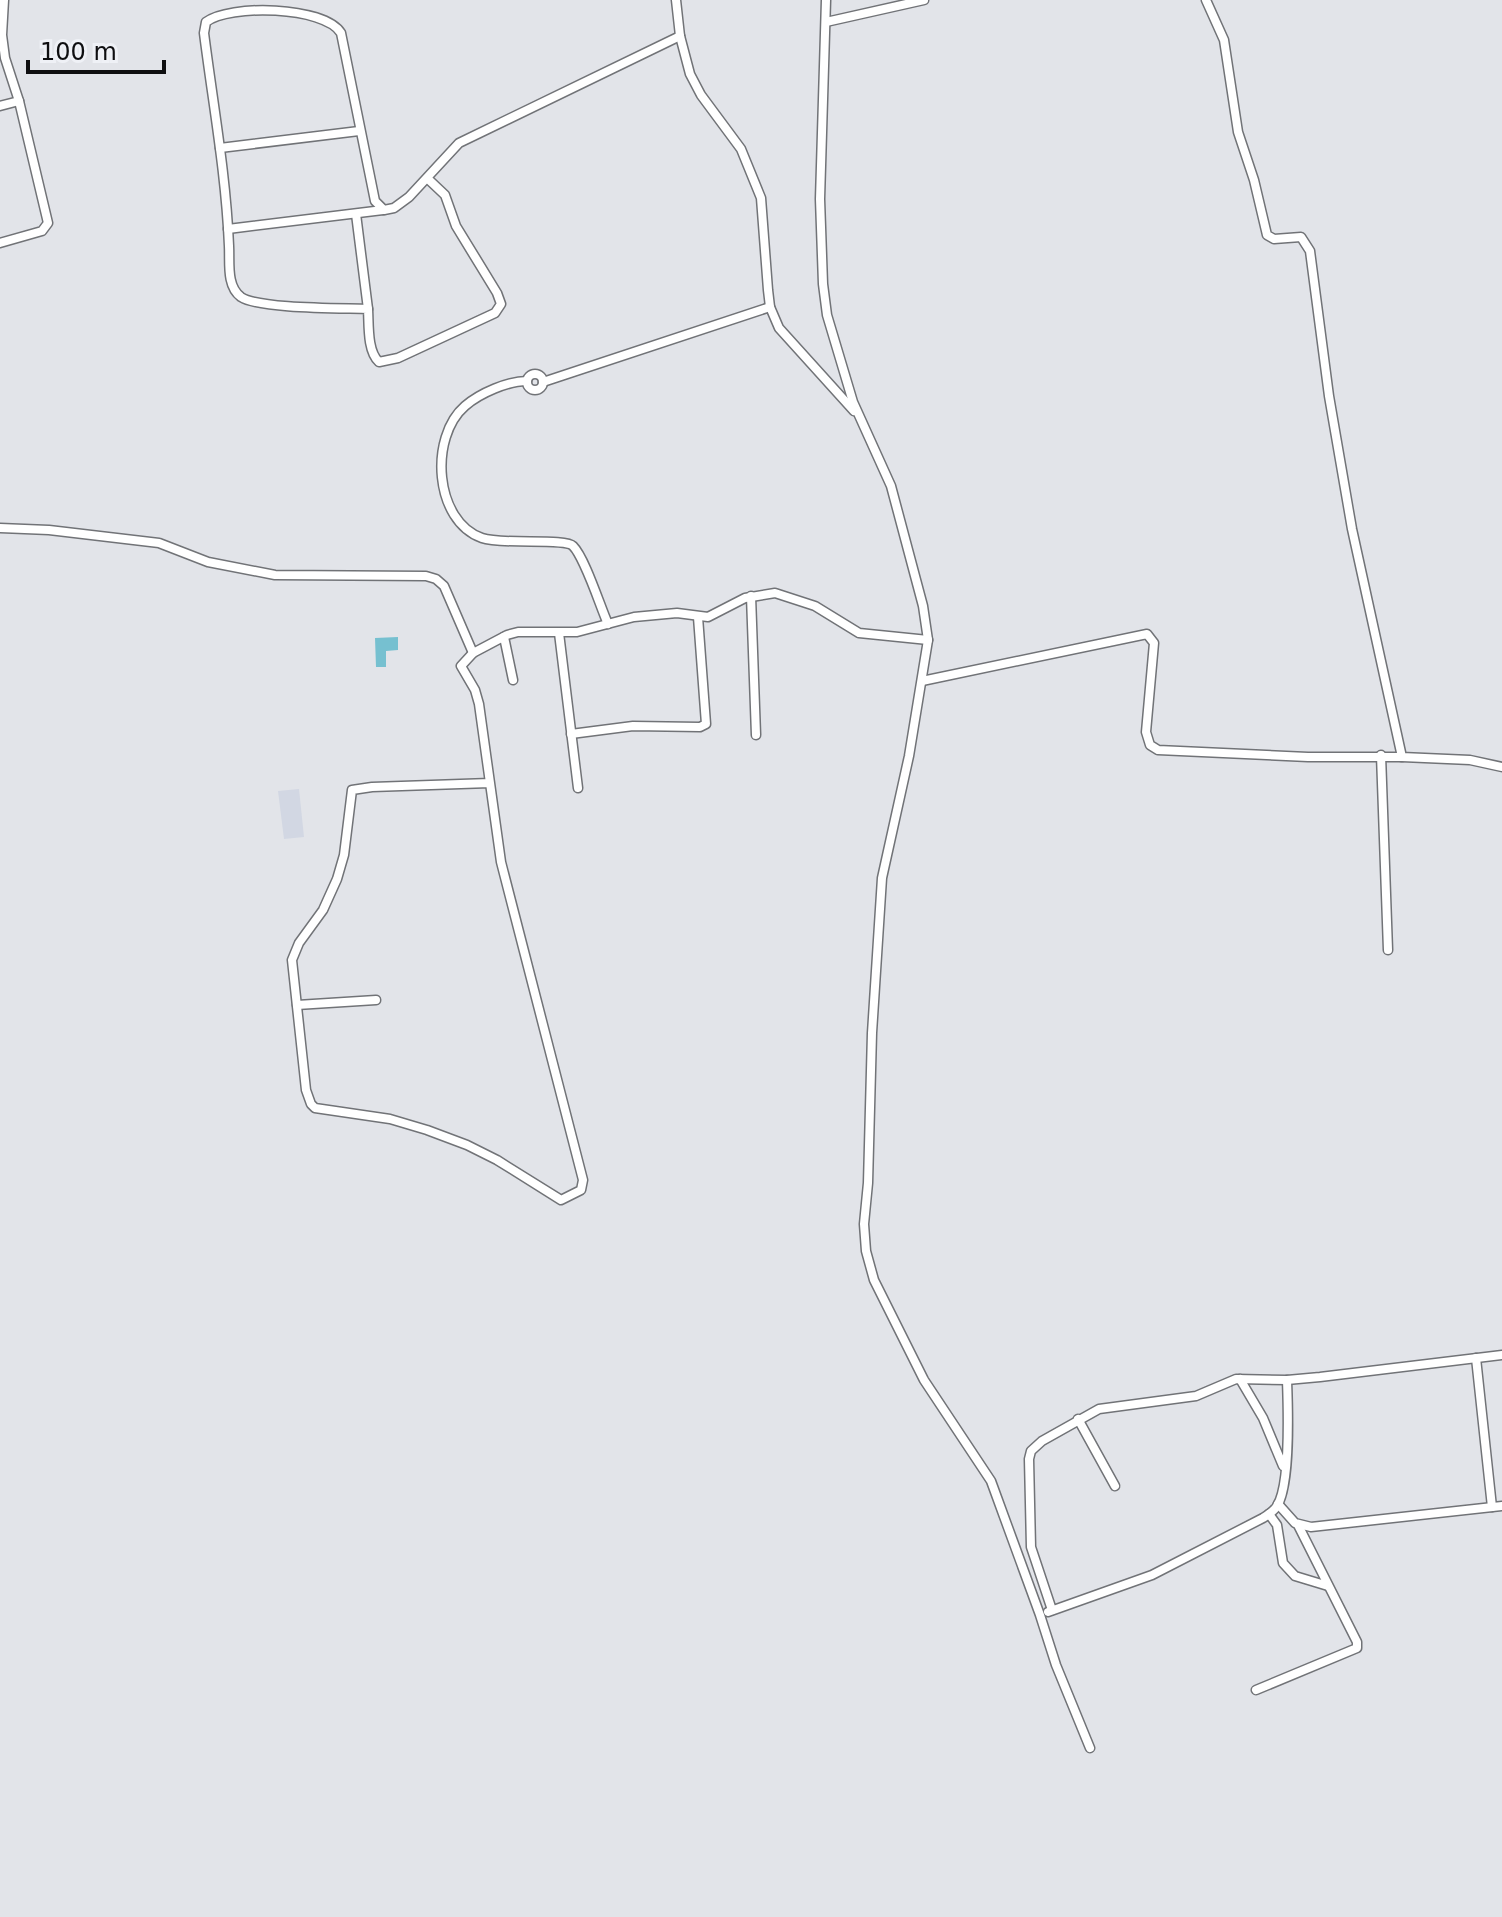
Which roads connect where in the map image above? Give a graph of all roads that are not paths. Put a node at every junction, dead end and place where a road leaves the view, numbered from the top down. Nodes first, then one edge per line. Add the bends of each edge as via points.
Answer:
1 (4, 0) edge
2 (289, 0) edge
3 (676, 0) edge
4 (826, 0) edge
5 (924, 0) edge
6 (1206, 0) edge
7 (290, 10) junction
8 (826, 22) junction
9 (680, 36) junction
10 (19, 101) junction
11 (0, 106) edge
12 (359, 131) junction
13 (220, 148) junction
14 (427, 178) junction
15 (384, 210) junction
16 (356, 214) junction
17 (228, 229) junction
18 (0, 243) edge
19 (770, 307) junction
20 (368, 309) junction
21 (861, 418) junction
22 (0, 528) edge
23 (751, 596) junction
24 (698, 617) junction
25 (608, 624) junction
26 (559, 633) junction
27 (504, 637) junction
28 (928, 640) junction
29 (473, 653) junction
30 (513, 680) dead end
31 (922, 681) junction
32 (571, 734) junction
33 (756, 735) dead end
34 (1381, 755) junction
35 (1402, 757) junction
36 (1502, 767) edge
37 (490, 783) junction
38 (578, 788) dead end
39 (1388, 950) dead end
40 (376, 1000) dead end
41 (297, 1005) junction
42 (1502, 1355) edge
43 (1476, 1358) junction
44 (1240, 1379) junction
45 (1287, 1380) junction
46 (1078, 1419) junction
47 (1285, 1471) junction
48 (1115, 1486) dead end
49 (1278, 1504) junction
50 (1502, 1506) edge
51 (1492, 1507) junction
52 (1269, 1514) junction
53 (1298, 1525) junction
54 (1328, 1586) junction
55 (1052, 1610) junction
56 (1040, 1615) junction
57 (1256, 1690) dead end
58 (1090, 1748) dead end

1 - 10 street via 5,58
2 - 7 street
3 - 9 street
4 - 8 street
5 - 8 street
6 - 35 street via 1224,40 1238,132 1267,235 1301,237 1310,251 1352,529
7 - 12 street via 338,29
7 - 13 street via 222,14 206,22
8 - 21 street via 823,284 832,336
9 - 14 street via 459,143
9 - 19 street via 690,74 741,149 761,198
10 - 11 street
10 - 18 street via 48,223 42,231
12 - 13 street
12 - 15 street via 375,201
13 - 17 street
14 - 15 street via 400,205
14 - 20 street via 445,195 500,308 384,363 373,355
15 - 16 street
16 - 17 street
16 - 20 street
17 - 20 street via 231,283 237,295 248,301
19 - 21 street via 779,328 810,366
19 - 25 street via 543,382 541,376 530,376 477,398 455,417 441,457 441,474 458,518 483,538 569,543 581,558
21 - 28 street via 891,486
22 - 29 street via 159,543 208,562 275,575 426,576 444,586
23 - 24 street via 712,616
23 - 28 street via 775,593 803,600 867,635
23 - 33 street
24 - 25 street via 677,613
24 - 32 street via 706,724
25 - 26 street
26 - 27 street via 529,631
26 - 32 street
27 - 29 street
27 - 30 street
28 - 31 street
29 - 37 street via 461,666 479,704
31 - 34 street via 1147,634 1154,643 1146,732 1158,750
31 - 56 street via 882,878 866,1251 874,1280 924,1380 991,1481
32 - 38 street
34 - 35 street
34 - 39 street
35 - 36 street
37 - 41 street via 352,790 337,879 294,951
37 - 41 street via 505,880 574,1139 581,1190 561,1200 467,1145 390,1119 315,1108 307,1097
40 - 41 street
42 - 43 street
43 - 45 street
43 - 51 street
44 - 45 street
44 - 46 street via 1196,1396 1099,1409
44 - 47 street
45 - 47 street
46 - 48 street
46 - 55 street via 1034,1448 1029,1459 1031,1547
47 - 49 street
49 - 52 street
49 - 53 street
50 - 51 street
51 - 53 street via 1322,1527
52 - 54 street via 1277,1525 1283,1563 1295,1576
52 - 55 street via 1152,1575
53 - 54 street
54 - 57 street via 1357,1648
55 - 56 street
56 - 58 street

